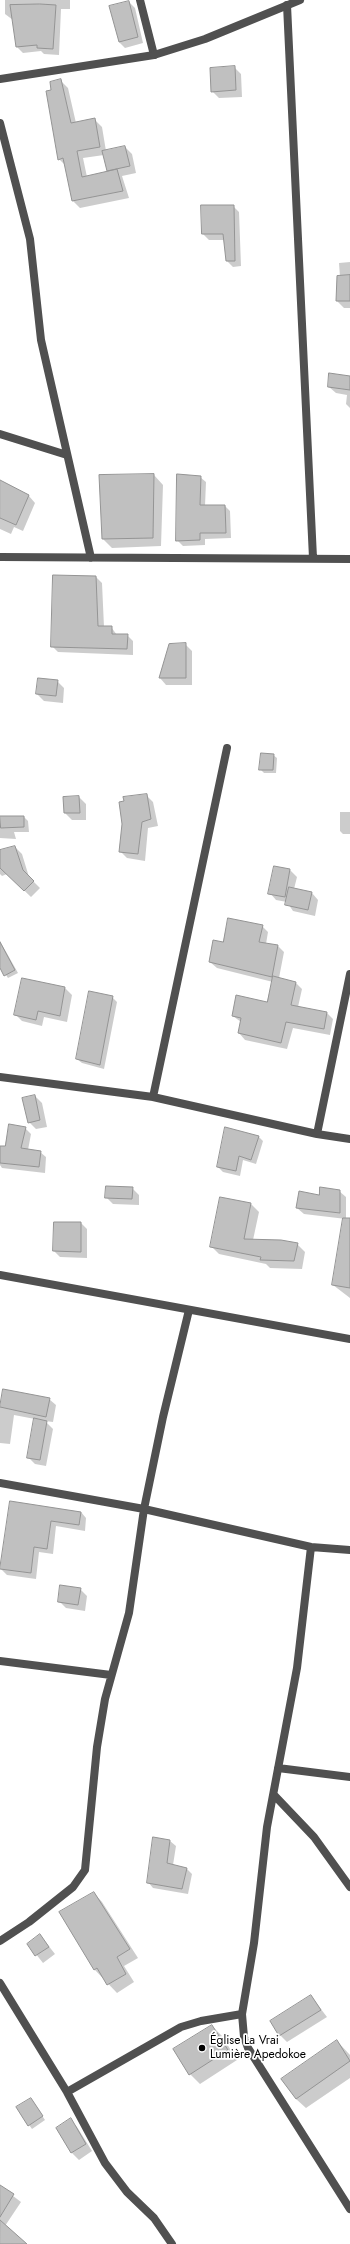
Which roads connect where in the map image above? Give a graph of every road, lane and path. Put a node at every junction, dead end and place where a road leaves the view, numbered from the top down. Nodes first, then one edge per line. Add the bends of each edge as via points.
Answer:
1 (140, 0) edge
2 (300, 0) edge
3 (287, 5) junction
4 (154, 55) junction
5 (0, 79) edge
6 (0, 123) edge
7 (0, 434) edge
8 (67, 455) junction
9 (0, 557) edge
10 (91, 558) junction
11 (313, 558) junction
12 (350, 559) edge
13 (227, 748) dead end
14 (350, 974) edge
15 (0, 1077) edge
16 (153, 1097) junction
17 (317, 1134) junction
18 (350, 1139) edge
19 (0, 1275) edge
20 (190, 1310) junction
21 (350, 1339) edge
22 (0, 1483) edge
23 (144, 1509) junction
24 (311, 1546) junction
25 (350, 1550) edge
26 (0, 1661) edge
27 (110, 1675) junction
28 (278, 1768) junction
29 (350, 1777) edge
30 (274, 1795) junction
31 (350, 1887) edge
32 (0, 1941) edge
33 (0, 1983) edge
34 (242, 2014) junction
35 (66, 2092) junction
36 (350, 2209) edge
37 (172, 2244) edge

1 - 4 street
2 - 3 street
3 - 4 street via 205,39
3 - 11 street
4 - 5 street
6 - 8 street via 30,239 41,340
7 - 8 street
8 - 10 street
9 - 10 street
10 - 11 street
11 - 12 street
13 - 16 street
14 - 17 street
15 - 16 street
16 - 17 street
17 - 18 street
19 - 20 street
20 - 21 street
20 - 23 street via 163,1417
22 - 23 street
23 - 24 street
23 - 27 street via 129,1613
24 - 25 street
24 - 28 street via 297,1668
26 - 27 street
27 - 32 street via 97,1747 85,1870 73,1887
28 - 29 street
28 - 30 street
30 - 31 street via 314,1837
30 - 34 street via 267,1827 254,1943
33 - 35 street
34 - 35 street via 180,2027
34 - 36 street via 244,2037 248,2048
35 - 37 street via 106,2163 127,2192 154,2218

